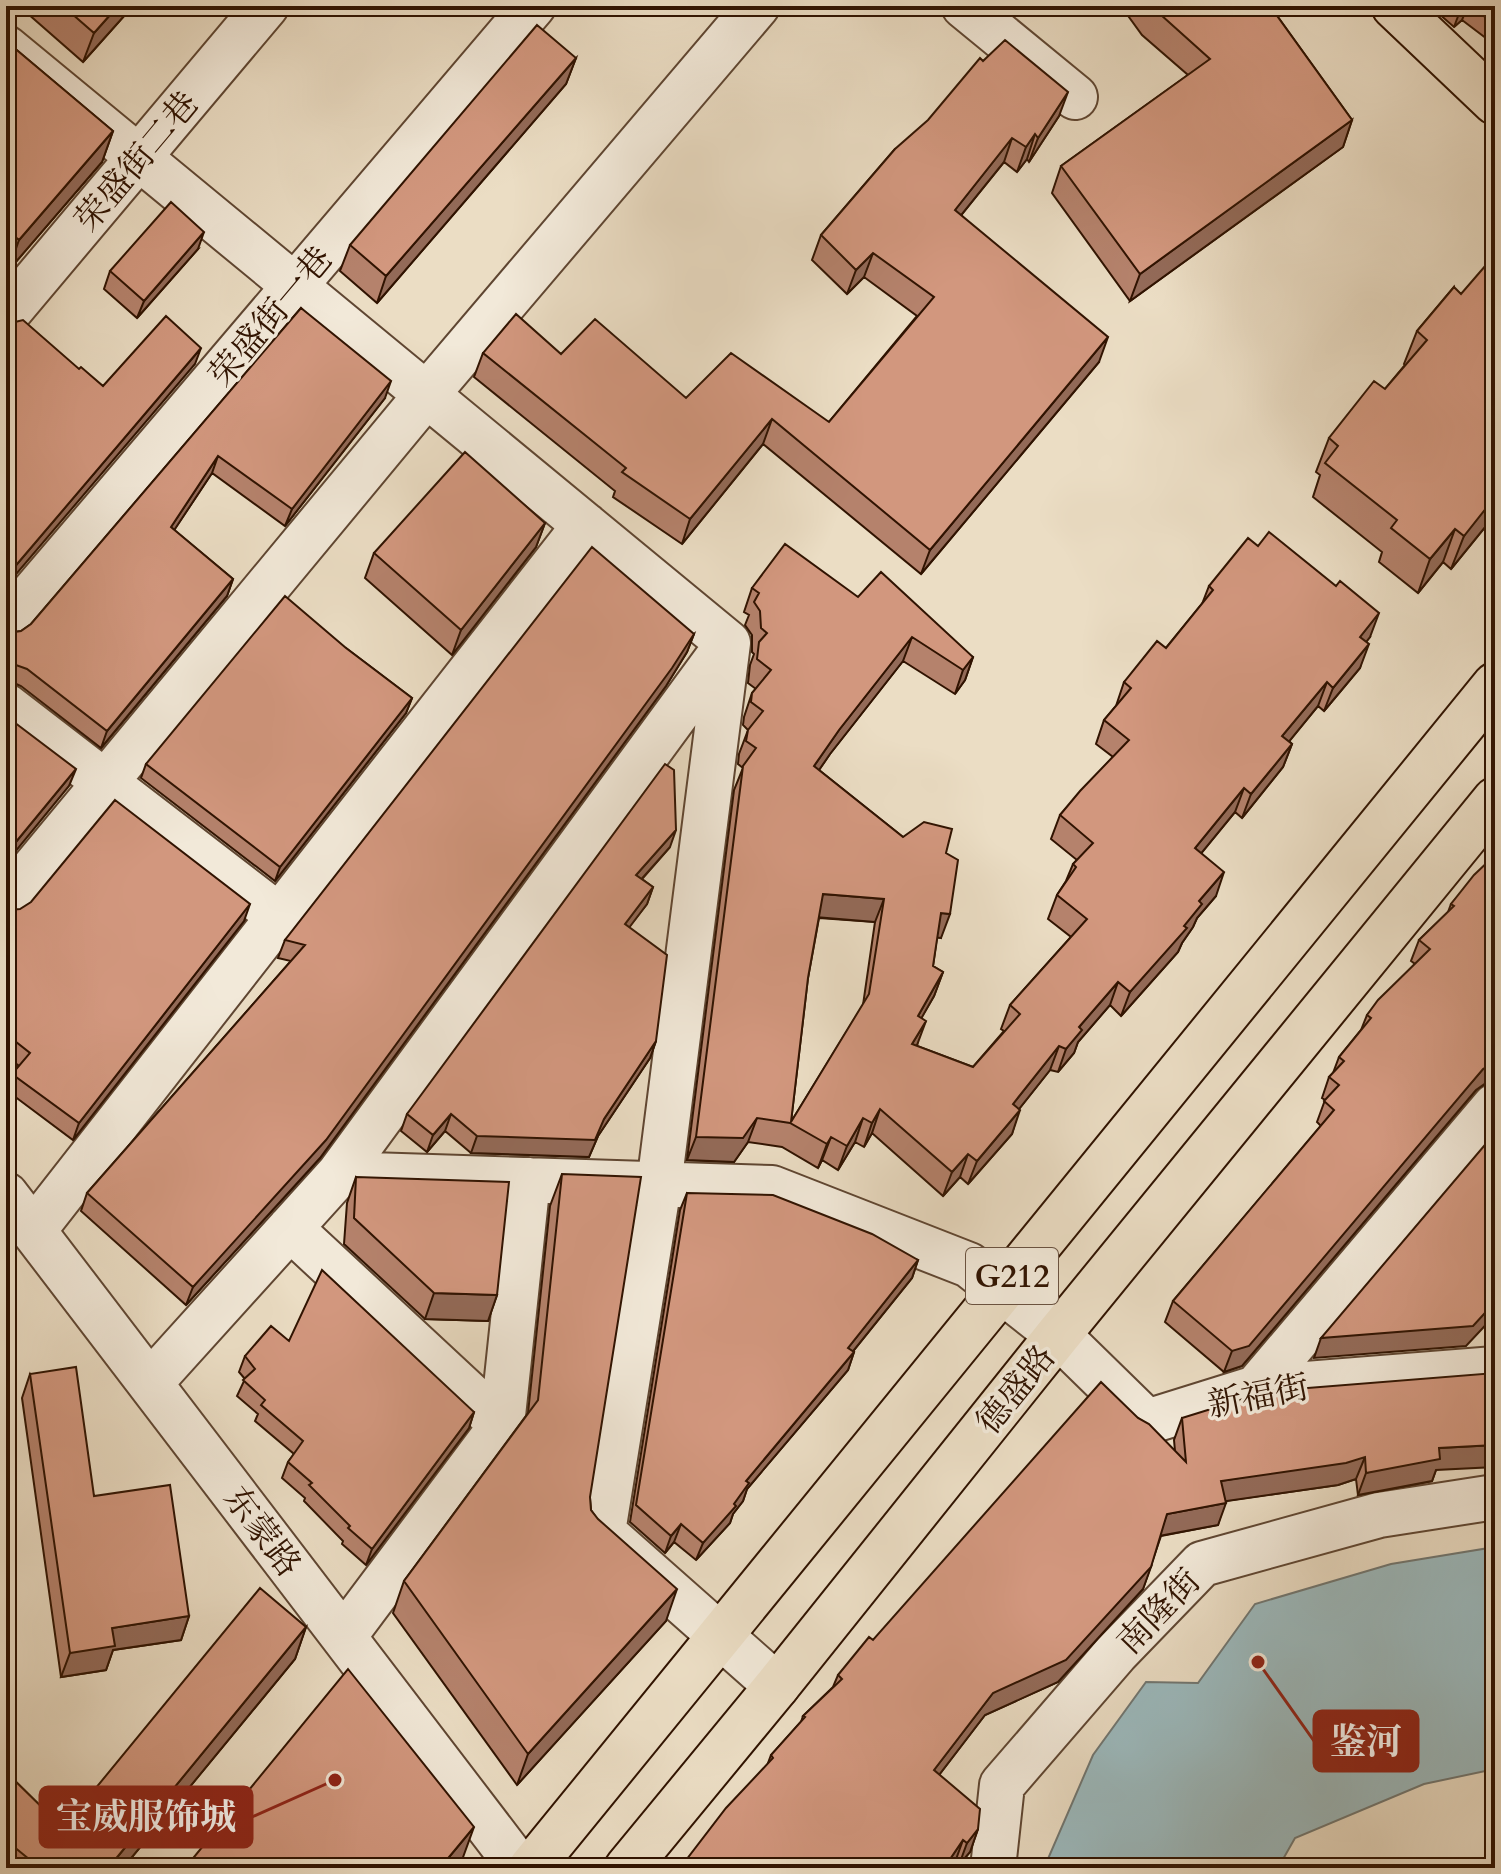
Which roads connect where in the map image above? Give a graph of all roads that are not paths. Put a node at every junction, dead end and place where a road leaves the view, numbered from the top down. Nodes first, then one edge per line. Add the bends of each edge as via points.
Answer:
1 (266, 6) edge
2 (533, 6) edge
3 (757, 6) edge
4 (964, 6) edge
5 (1394, 6) edge
6 (6, 48) edge
7 (1075, 97) dead end
8 (1495, 102) edge
9 (139, 158) junction
10 (295, 286) junction
11 (6, 315) edge
12 (427, 394) junction
13 (585, 525) junction
14 (6, 625) edge
15 (728, 643) junction
16 (1495, 685) edge
17 (6, 706) edge
18 (105, 782) junction
19 (1495, 800) edge
20 (6, 902) edge
21 (279, 916) junction
22 (1495, 1106) edge
23 (339, 1174) junction
24 (528, 1180) junction
25 (659, 1185) junction
26 (6, 1195) edge
27 (290, 1228) junction
28 (33, 1231) junction
29 (1001, 1290) junction
30 (1058, 1335) junction
31 (1490, 1364) edge
32 (150, 1383) junction
33 (1256, 1388) junction
34 (502, 1425) junction
35 (1495, 1497) edge
36 (344, 1636) junction
37 (720, 1636) junction
38 (777, 1686) junction
39 (520, 1868) edge
40 (531, 1868) edge
41 (627, 1868) edge
42 (993, 1868) edge

1 - 9 street, 荣盛街二巷
2 - 10 street, 荣盛街一巷
3 - 12 street
4 - 7 street
5 - 8 main road
6 - 9 street
9 - 10 street
9 - 11 street, 荣盛街二巷
10 - 12 street
10 - 14 street, 荣盛街一巷
12 - 13 street
12 - 18 street
13 - 15 street
13 - 21 street
15 - 23 street
15 - 25 street
16 - 29 main road, G212
17 - 18 street
18 - 20 street
18 - 21 street
19 - 30 main road, 德盛路 / G212
21 - 28 street
22 - 33 street
23 - 24 street
23 - 27 street
24 - 25 street
24 - 34 street
25 - 29 street via 772,1188 969,1265
25 - 37 street via 603,1532
26 - 28 street, 东蒙路
27 - 32 street
27 - 34 street
28 - 32 street, 东蒙路
29 - 30 street
29 - 37 main road, G212
30 - 33 street, 新福街 via 1147,1422
30 - 38 main road, 德盛路 / G212
31 - 33 street, 新福街
32 - 36 street, 东蒙路
34 - 36 street
35 - 42 street, 南隆街 via 1379,1515 1202,1564 1116,1653 1002,1785
36 - 39 street, 东蒙路
37 - 38 street
37 - 40 main road, G212
38 - 41 main road, 德盛路 / G212

